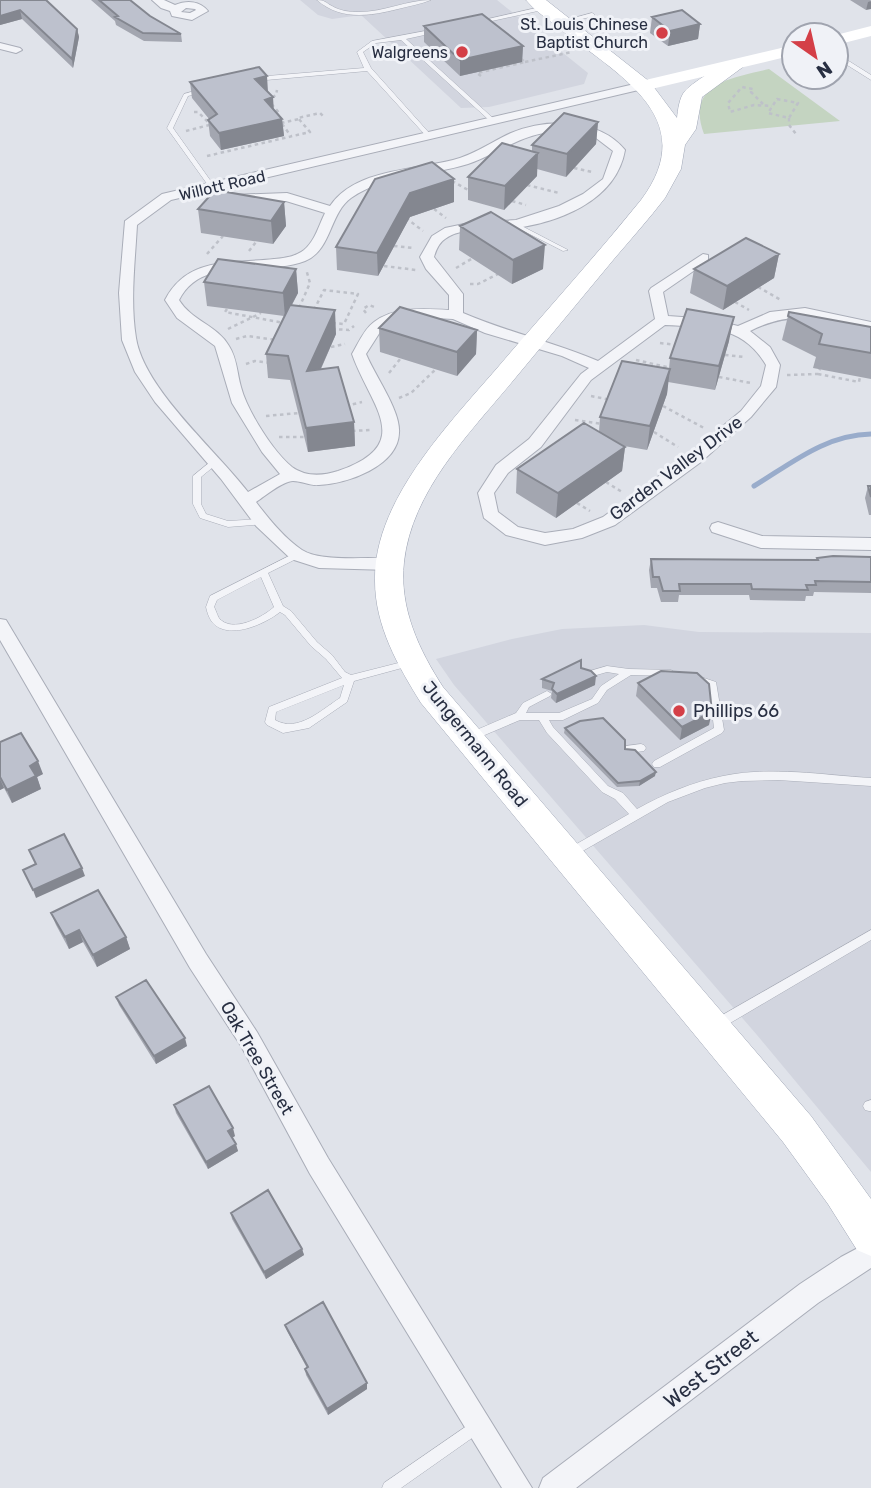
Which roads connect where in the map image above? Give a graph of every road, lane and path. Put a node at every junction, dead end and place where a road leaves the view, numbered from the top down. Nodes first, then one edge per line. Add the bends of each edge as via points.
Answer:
1 (157, 0) edge
2 (320, 0) edge
3 (428, 0) edge
4 (540, 4) edge
5 (176, 9) dead end
6 (592, 15) dead end
7 (562, 22) junction
8 (470, 24) edge
9 (443, 29) edge
10 (871, 31) edge
11 (850, 36) edge
12 (402, 38) junction
13 (0, 46) edge
14 (16, 50) dead end
15 (577, 51) dead end
16 (515, 54) edge
17 (780, 54) edge
18 (525, 62) junction
19 (738, 64) junction
20 (850, 64) edge
21 (368, 69) junction
22 (481, 76) edge
23 (273, 78) junction
24 (871, 78) edge
25 (246, 81) edge
26 (643, 86) junction
27 (211, 89) edge
28 (756, 100) junction
29 (754, 104) junction
30 (763, 104) junction
31 (772, 106) junction
32 (178, 111) junction
33 (266, 116) edge
34 (276, 116) junction
35 (324, 117) dead end
36 (789, 118) junction
37 (299, 119) junction
38 (492, 120) junction
39 (281, 123) junction
40 (216, 124) edge
41 (211, 125) junction
42 (274, 125) edge
43 (174, 134) junction
44 (796, 134) dead end
45 (291, 136) junction
46 (429, 136) junction
47 (674, 146) junction
48 (192, 159) junction
49 (437, 166) junction
50 (527, 185) edge
51 (212, 187) junction
52 (475, 192) edge
53 (236, 198) edge
54 (584, 198) junction
55 (333, 211) junction
56 (406, 218) edge
57 (514, 225) junction
58 (223, 236) edge
59 (438, 236) junction
60 (565, 250) dead end
61 (703, 258) dead end
62 (299, 259) junction
63 (384, 266) edge
64 (431, 266) junction
65 (210, 268) junction
66 (498, 274) edge
67 (448, 286) junction
68 (227, 309) edge
69 (379, 309) dead end
70 (314, 310) edge
71 (367, 312) dead end
72 (261, 313) edge
73 (296, 314) edge
74 (456, 315) junction
75 (256, 318) junction
76 (662, 320) junction
77 (324, 322) edge
78 (292, 324) edge
79 (356, 324) dead end
80 (871, 327) edge
81 (330, 328) edge
82 (740, 330) junction
83 (217, 340) junction
84 (286, 341) edge
85 (533, 341) junction
86 (620, 353) junction
87 (275, 363) edge
88 (598, 366) junction
89 (229, 368) junction
90 (671, 368) edge
91 (436, 369) edge
92 (820, 369) edge
93 (818, 374) junction
94 (795, 375) dead end
95 (719, 377) edge
96 (860, 377) edge
97 (768, 387) junction
98 (384, 404) junction
99 (663, 406) edge
100 (299, 413) edge
101 (556, 417) junction
102 (247, 418) junction
103 (604, 425) edge
104 (653, 432) edge
105 (719, 437) junction
106 (695, 458) junction
107 (215, 461) junction
108 (290, 475) junction
109 (246, 500) junction
110 (262, 522) junction
111 (718, 528) dead end
112 (871, 544) edge
113 (297, 555) junction
114 (390, 564) junction
115 (264, 574) junction
116 (279, 608) junction
117 (0, 625) edge
118 (411, 662) junction
119 (629, 672) junction
120 (586, 675) edge
121 (350, 679) junction
122 (547, 694) edge
123 (519, 716) junction
124 (541, 716) junction
125 (467, 738) junction
126 (641, 748) dead end
127 (629, 749) edge
128 (582, 752) edge
129 (570, 753) junction
130 (657, 764) dead end
131 (871, 782) edge
132 (637, 816) junction
133 (566, 855) junction
134 (871, 935) edge
135 (712, 1027) junction
136 (871, 1236) edge
137 (871, 1254) edge
138 (478, 1425) junction
139 (389, 1488) edge
140 (518, 1488) edge
141 (553, 1488) edge

1 - 5 street
2 - 3 lane via 340,14 369,13
4 - 7 main road
4 - 8 lane
6 - 7 lane
7 - 26 main road
9 - 12 lane
10 - 11 main road
12 - 21 lane via 374,42 360,52
12 - 38 lane
13 - 14 street
15 - 18 path
16 - 18 path
17 - 19 main road, Willott Road
18 - 22 path via 477,73
19 - 26 main road, Willott Road
19 - 47 main road, Jungermann Road via 693,94 686,129
20 - 24 lane
21 - 23 lane
21 - 46 lane
23 - 25 lane
23 - 34 path via 276,95 266,100 280,114
26 - 38 street, Willott Road
26 - 47 main road via 668,119
27 - 32 lane via 186,95
28 - 29 path
28 - 29 path via 753,89 742,87 731,97 730,108
28 - 30 path
29 - 30 path
30 - 31 path
31 - 36 path via 768,113
31 - 36 path via 776,99 798,103
32 - 41 path via 198,112
32 - 43 lane via 170,128
33 - 34 path
34 - 39 path
35 - 37 path via 320,113
36 - 44 path
37 - 39 path
37 - 45 path via 310,132
38 - 46 street, Willott Road
39 - 42 path
39 - 45 path
40 - 41 path
41 - 43 path
43 - 48 lane
45 - 48 path
46 - 51 street, Willott Road
47 - 85 main road, Jungermann Road via 665,180
48 - 51 lane
49 - 52 path
49 - 54 street via 471,159 527,132 573,127 610,139 619,150 604,185
49 - 55 street via 360,188
50 - 54 path
51 - 107 street, Willott Road via 167,197 130,224 127,293 129,340 142,372
53 - 55 street via 287,197
54 - 57 street
55 - 62 street via 310,254
56 - 59 path via 418,230
57 - 59 street via 458,228
57 - 60 lane
58 - 65 path via 205,256
59 - 64 street via 427,257
61 - 76 street via 656,291
62 - 65 street
62 - 73 path via 310,283
63 - 64 path via 414,270
64 - 67 street
65 - 83 street via 185,279 172,300 182,316
66 - 67 path via 478,284
67 - 74 street via 456,294
68 - 75 path via 225,312
69 - 71 path via 363,317
70 - 77 path via 324,290 358,294 344,324
72 - 75 path
74 - 85 street
74 - 98 street via 417,313 377,326 359,354 365,377
75 - 78 path
75 - 83 path
76 - 82 street via 718,323
76 - 86 street, Garden Valley Drive
79 - 81 path via 349,330
80 - 82 street via 820,312 793,312 765,316
82 - 97 street via 771,359
83 - 84 path via 247,336
83 - 89 street via 226,351
85 - 88 street
85 - 114 main road, Jungermann Road via 416,489 397,532
86 - 88 street, Garden Valley Drive
86 - 90 path
87 - 89 path via 255,361
88 - 101 street, Garden Valley Drive
89 - 102 street
91 - 98 path via 411,393
92 - 93 path
93 - 94 path
93 - 96 path via 859,383
95 - 97 path
97 - 105 street, Garden Valley Drive
98 - 108 street via 391,428 389,447 374,462 327,478
99 - 105 path
100 - 102 path
101 - 103 path
101 - 106 street, Garden Valley Drive via 535,443 502,469 486,493 490,514 512,531 545,539 576,534 609,521
102 - 108 street via 276,464
104 - 106 path
105 - 106 street, Garden Valley Drive
107 - 109 street, Willott Road
107 - 110 lane via 197,476 197,504 203,516 228,524
108 - 109 street
109 - 110 street, Willott Road
110 - 113 street, Willott Road
111 - 112 street via 761,542
113 - 114 street via 319,562
113 - 115 lane
114 - 118 main road, Jungermann Road via 398,633
115 - 116 lane
115 - 116 lane via 213,598 210,607 216,621 242,627
116 - 121 lane
117 - 138 street, Oak Tree Street via 249,1040 319,1166
118 - 121 lane
118 - 125 main road, Jungermann Road
119 - 120 lane via 607,669
119 - 124 lane via 604,688 595,701 560,717
119 - 130 lane via 667,672 713,684 719,730
121 - 121 lane via 344,700 306,725 283,729 270,722 272,710
122 - 123 lane via 526,705
123 - 124 lane
123 - 125 lane
124 - 129 lane
125 - 133 main road, Jungermann Road
126 - 127 lane
128 - 129 lane
129 - 132 lane
131 - 132 lane via 726,779 671,798
132 - 133 lane
133 - 135 main road, Jungermann Road
134 - 135 lane
135 - 136 main road, Jungermann Road via 797,1129
137 - 141 street, West Street via 794,1304
138 - 139 lane
138 - 140 street, Oak Tree Street

